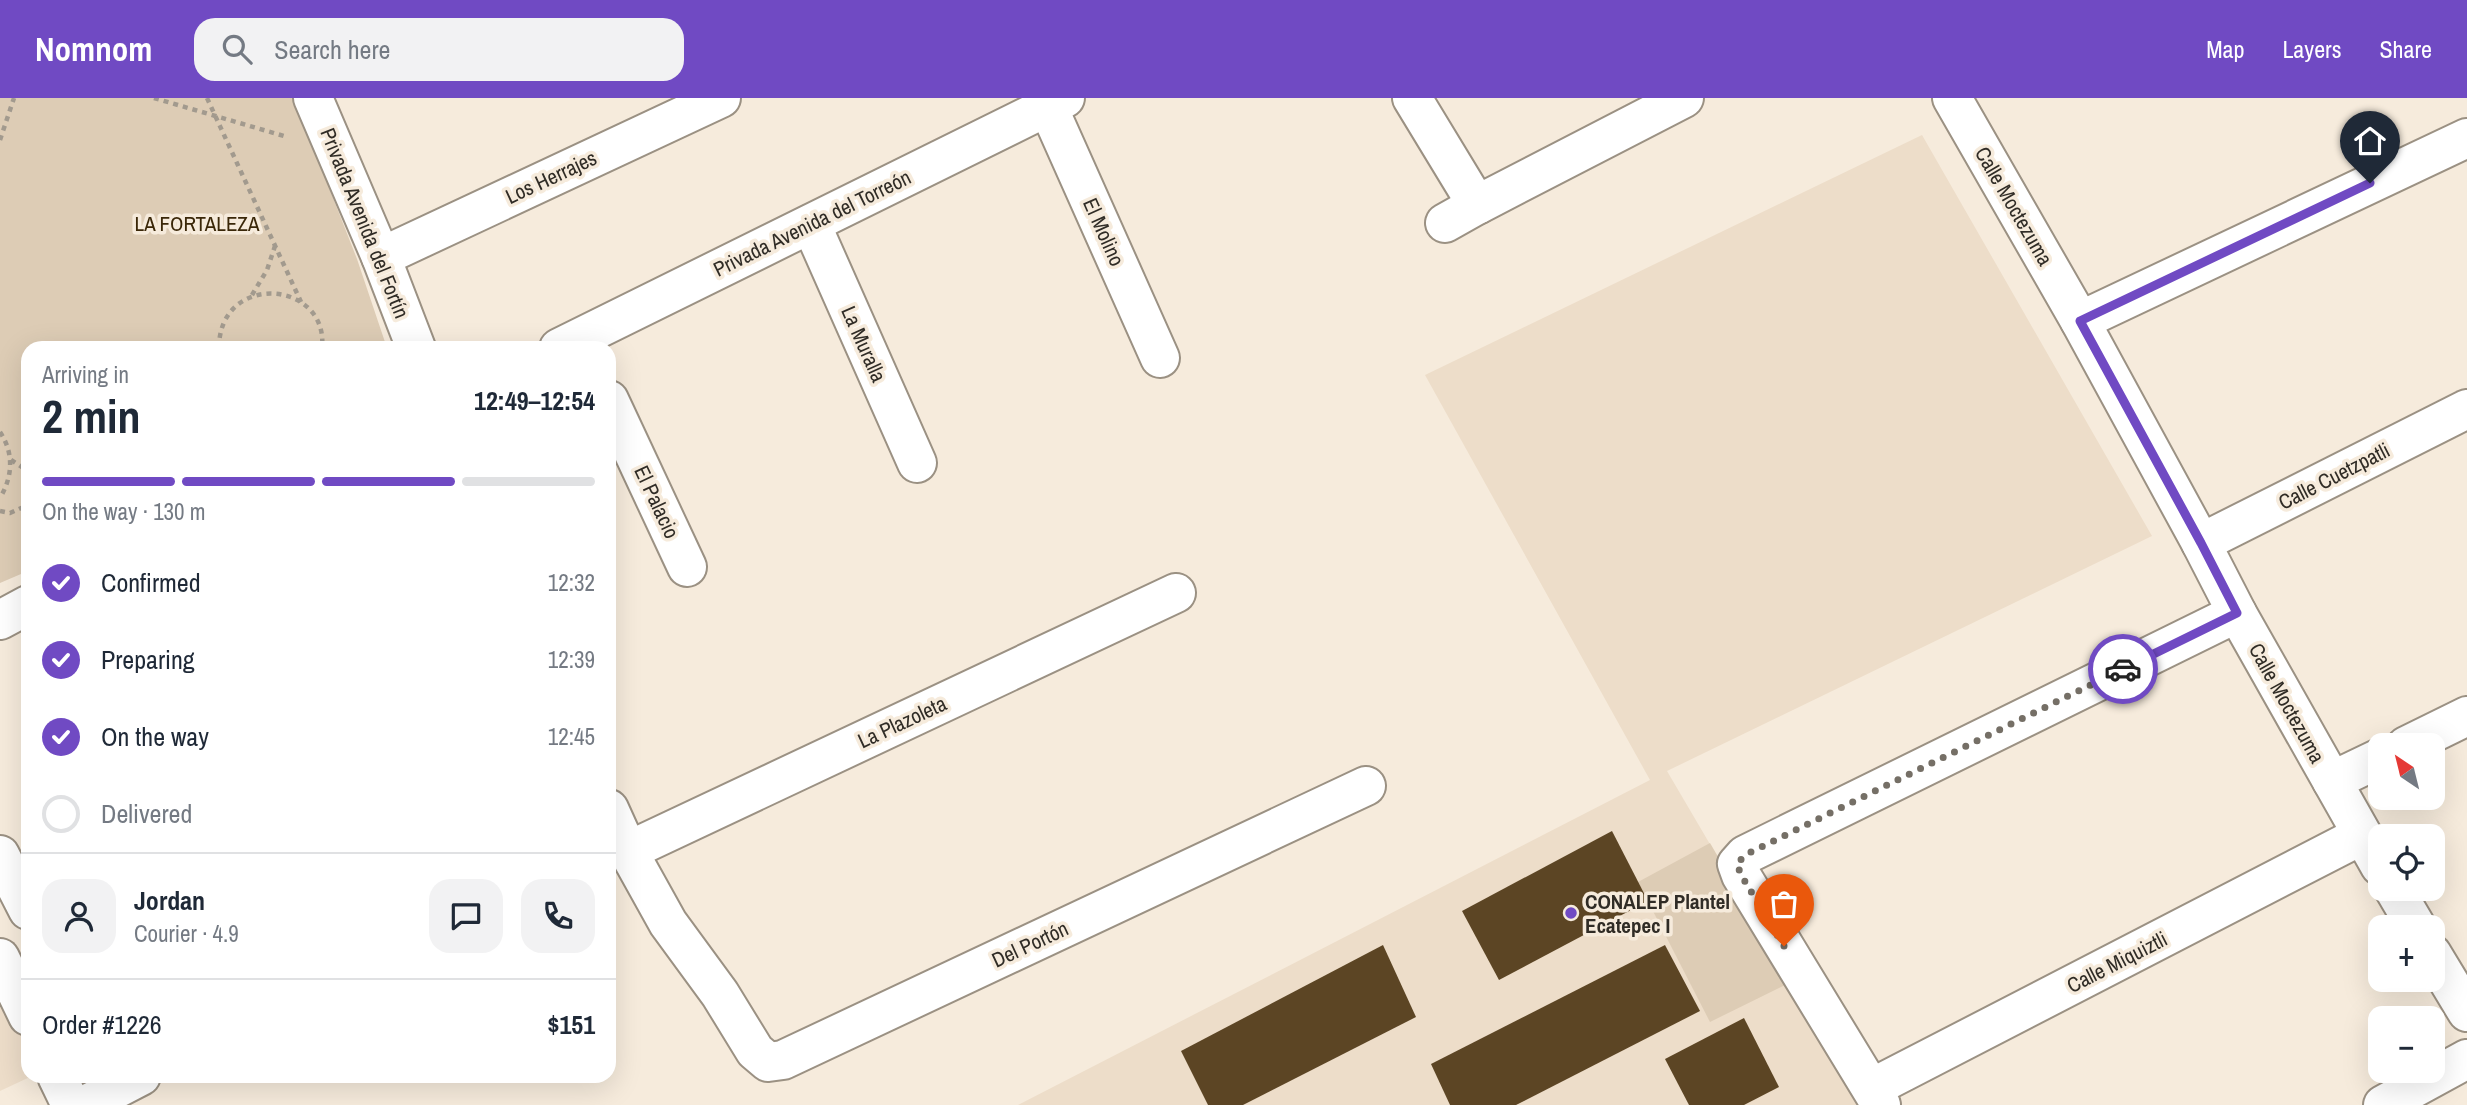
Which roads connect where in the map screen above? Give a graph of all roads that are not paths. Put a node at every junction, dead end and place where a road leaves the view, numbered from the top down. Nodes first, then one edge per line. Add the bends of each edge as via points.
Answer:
1 (313, 98) edge
2 (721, 98) edge
3 (1412, 98) edge
4 (1684, 98) edge
5 (1962, 101) edge
6 (1057, 102) edge
7 (2467, 138) edge
8 (811, 224) junction
9 (381, 257) junction
10 (2080, 321) junction
11 (412, 341) edge
12 (583, 341) edge
13 (1160, 358) dead end
14 (2467, 409) edge
15 (616, 415) edge
16 (917, 463) dead end
17 (2201, 543) junction
18 (687, 567) dead end
19 (1176, 593) dead end
20 (21, 609) edge
21 (2237, 613) junction
22 (0, 620) edge
23 (2467, 716) edge
24 (2432, 733) edge
25 (2368, 764) edge
26 (2332, 781) junction
27 (1366, 786) dead end
28 (616, 824) edge
29 (2368, 845) edge
30 (628, 851) junction
31 (2368, 851) edge
32 (0, 855) edge
33 (21, 896) edge
34 (0, 958) edge
35 (2445, 976) edge
36 (21, 1002) edge
37 (2467, 1013) edge
38 (2467, 1059) edge
39 (60, 1083) edge
40 (1876, 1097) edge
41 (71, 1105) edge
42 (2383, 1105) edge

1 - 9 street, Privada Avenida del Fortín
2 - 9 street, Los Herrajes
3 - 4 street via 1461,214
5 - 10 street, Calle Moctezuma
6 - 8 street, Privada Avenida del Torreón
6 - 13 street, El Molino
7 - 10 street
8 - 12 street, Privada Avenida del Torreón
8 - 16 street, La Muralla
9 - 11 street, Privada Avenida del Fortín
10 - 17 street, Calle Moctezuma
14 - 17 street, Calle Cuetzpatli
15 - 18 street, El Palacio
17 - 21 street, Calle Moctezuma
19 - 30 street, La Plazoleta
20 - 22 street
21 - 26 street, Calle Moctezuma
21 - 40 street via 1745,855 1737,864
23 - 24 street
25 - 26 street
26 - 29 street, Calle Moctezuma
27 - 30 street, Del Portón via 783,1060 768,1062 755,1051 668,923
28 - 30 street
31 - 40 street, Calle Miquiztli
32 - 33 street
34 - 36 street
35 - 37 street
38 - 42 street
39 - 41 street

